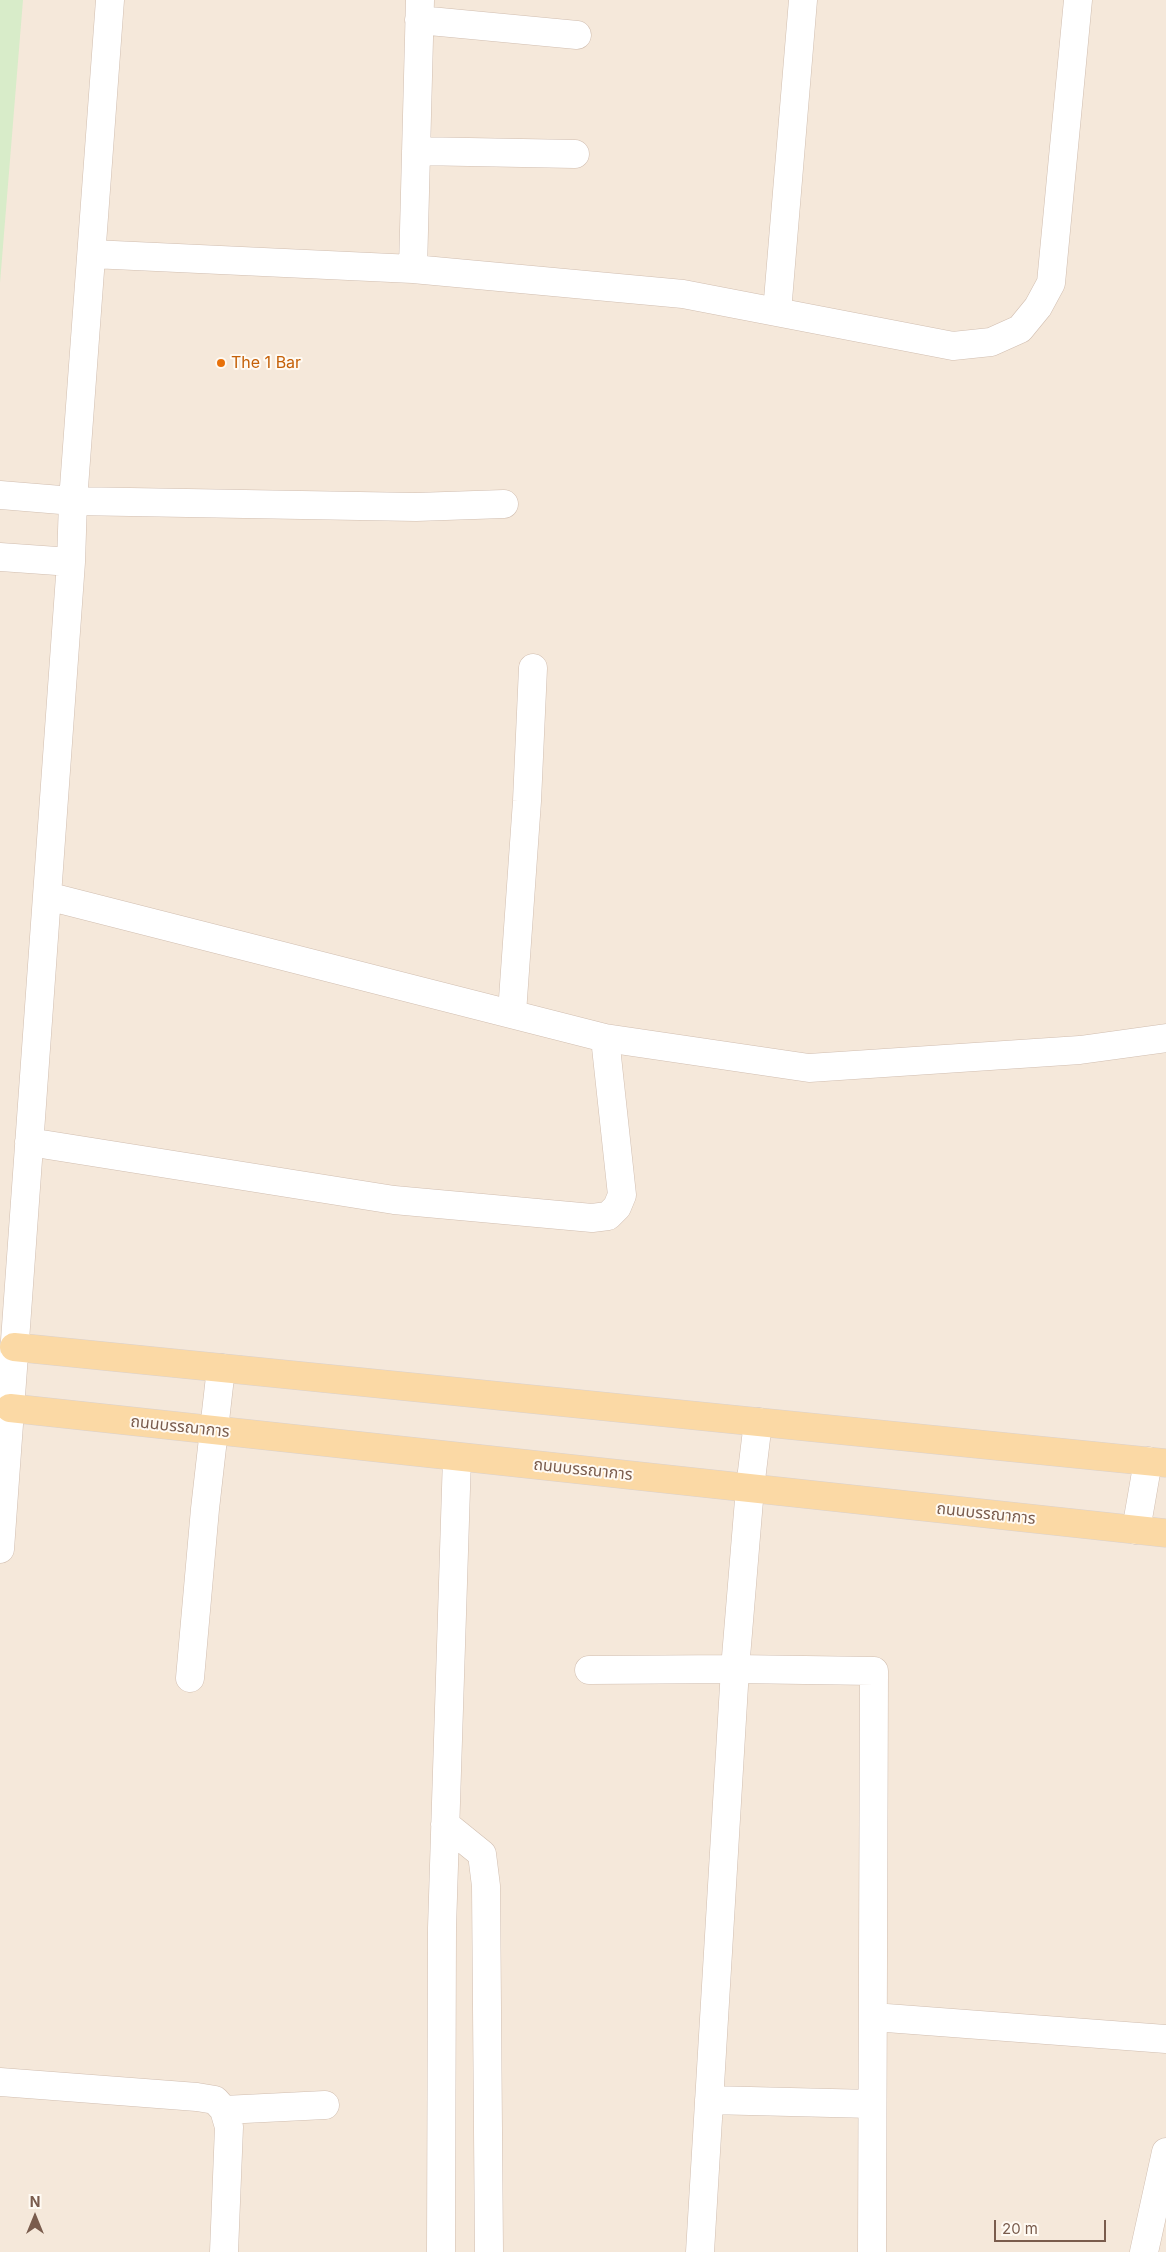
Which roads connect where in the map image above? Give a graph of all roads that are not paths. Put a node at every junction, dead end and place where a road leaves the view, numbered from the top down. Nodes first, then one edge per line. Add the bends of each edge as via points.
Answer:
1 (110, 0) edge
2 (803, 0) edge
3 (1078, 0) edge
4 (420, 10) edge
5 (577, 36) dead end
6 (416, 151) junction
7 (575, 154) dead end
8 (92, 254) junction
9 (413, 269) junction
10 (776, 312) junction
11 (0, 496) edge
12 (73, 501) junction
13 (504, 504) dead end
14 (0, 557) edge
15 (71, 562) junction
16 (533, 668) dead end
17 (47, 896) junction
18 (512, 1013) junction
19 (605, 1038) junction
20 (1166, 1038) edge
21 (29, 1142) junction
22 (7, 1346) edge
23 (221, 1368) junction
24 (5, 1408) edge
25 (758, 1422) junction
26 (215, 1430) junction
27 (457, 1457) junction
28 (1157, 1462) edge
29 (750, 1488) junction
30 (1136, 1530) junction
31 (1166, 1533) edge
32 (0, 1549) edge
33 (735, 1669) junction
34 (589, 1670) dead end
35 (190, 1678) dead end
36 (445, 1824) junction
37 (873, 2017) junction
38 (1166, 2039) edge
39 (0, 2082) edge
40 (709, 2100) junction
41 (872, 2104) junction
42 (326, 2105) dead end
43 (224, 2110) junction
44 (1166, 2152) edge
45 (224, 2252) edge
46 (441, 2252) edge
47 (489, 2252) edge
48 (700, 2252) edge
49 (872, 2252) edge
50 (1144, 2252) edge

1 - 8 street
2 - 10 street
3 - 10 street via 1051,283 1038,307 1020,329 991,342 953,346
4 - 5 street
4 - 6 street
6 - 7 street
6 - 9 street
8 - 9 street
8 - 12 street
9 - 10 street via 683,294
11 - 12 street
12 - 13 street via 416,507
12 - 15 street
14 - 15 street
15 - 17 street
16 - 18 street
17 - 18 street
17 - 21 street
18 - 19 street
19 - 20 street via 809,1068 1080,1050
19 - 21 street via 622,1195 608,1216 592,1218 394,1200
21 - 22 street
22 - 23 main road
22 - 24 street
23 - 25 main road
23 - 26 street
24 - 26 main road, ถนนบรรณาการ
24 - 32 street
25 - 28 main road
25 - 29 street
26 - 27 main road, ถนนบรรณาการ
26 - 35 street
27 - 29 main road, ถนนบรรณาการ
27 - 36 street
28 - 30 street
29 - 30 main road, ถนนบรรณาการ
29 - 33 street
30 - 31 main road, ถนนบรรณาการ
33 - 34 street
33 - 37 street via 874,1671
33 - 40 street
36 - 46 street
36 - 47 street via 482,1854 486,1886
37 - 38 street
37 - 41 street
39 - 43 street via 197,2097 215,2100
40 - 41 street
40 - 48 street
41 - 49 street
42 - 43 street
43 - 45 street via 229,2127
44 - 50 street

